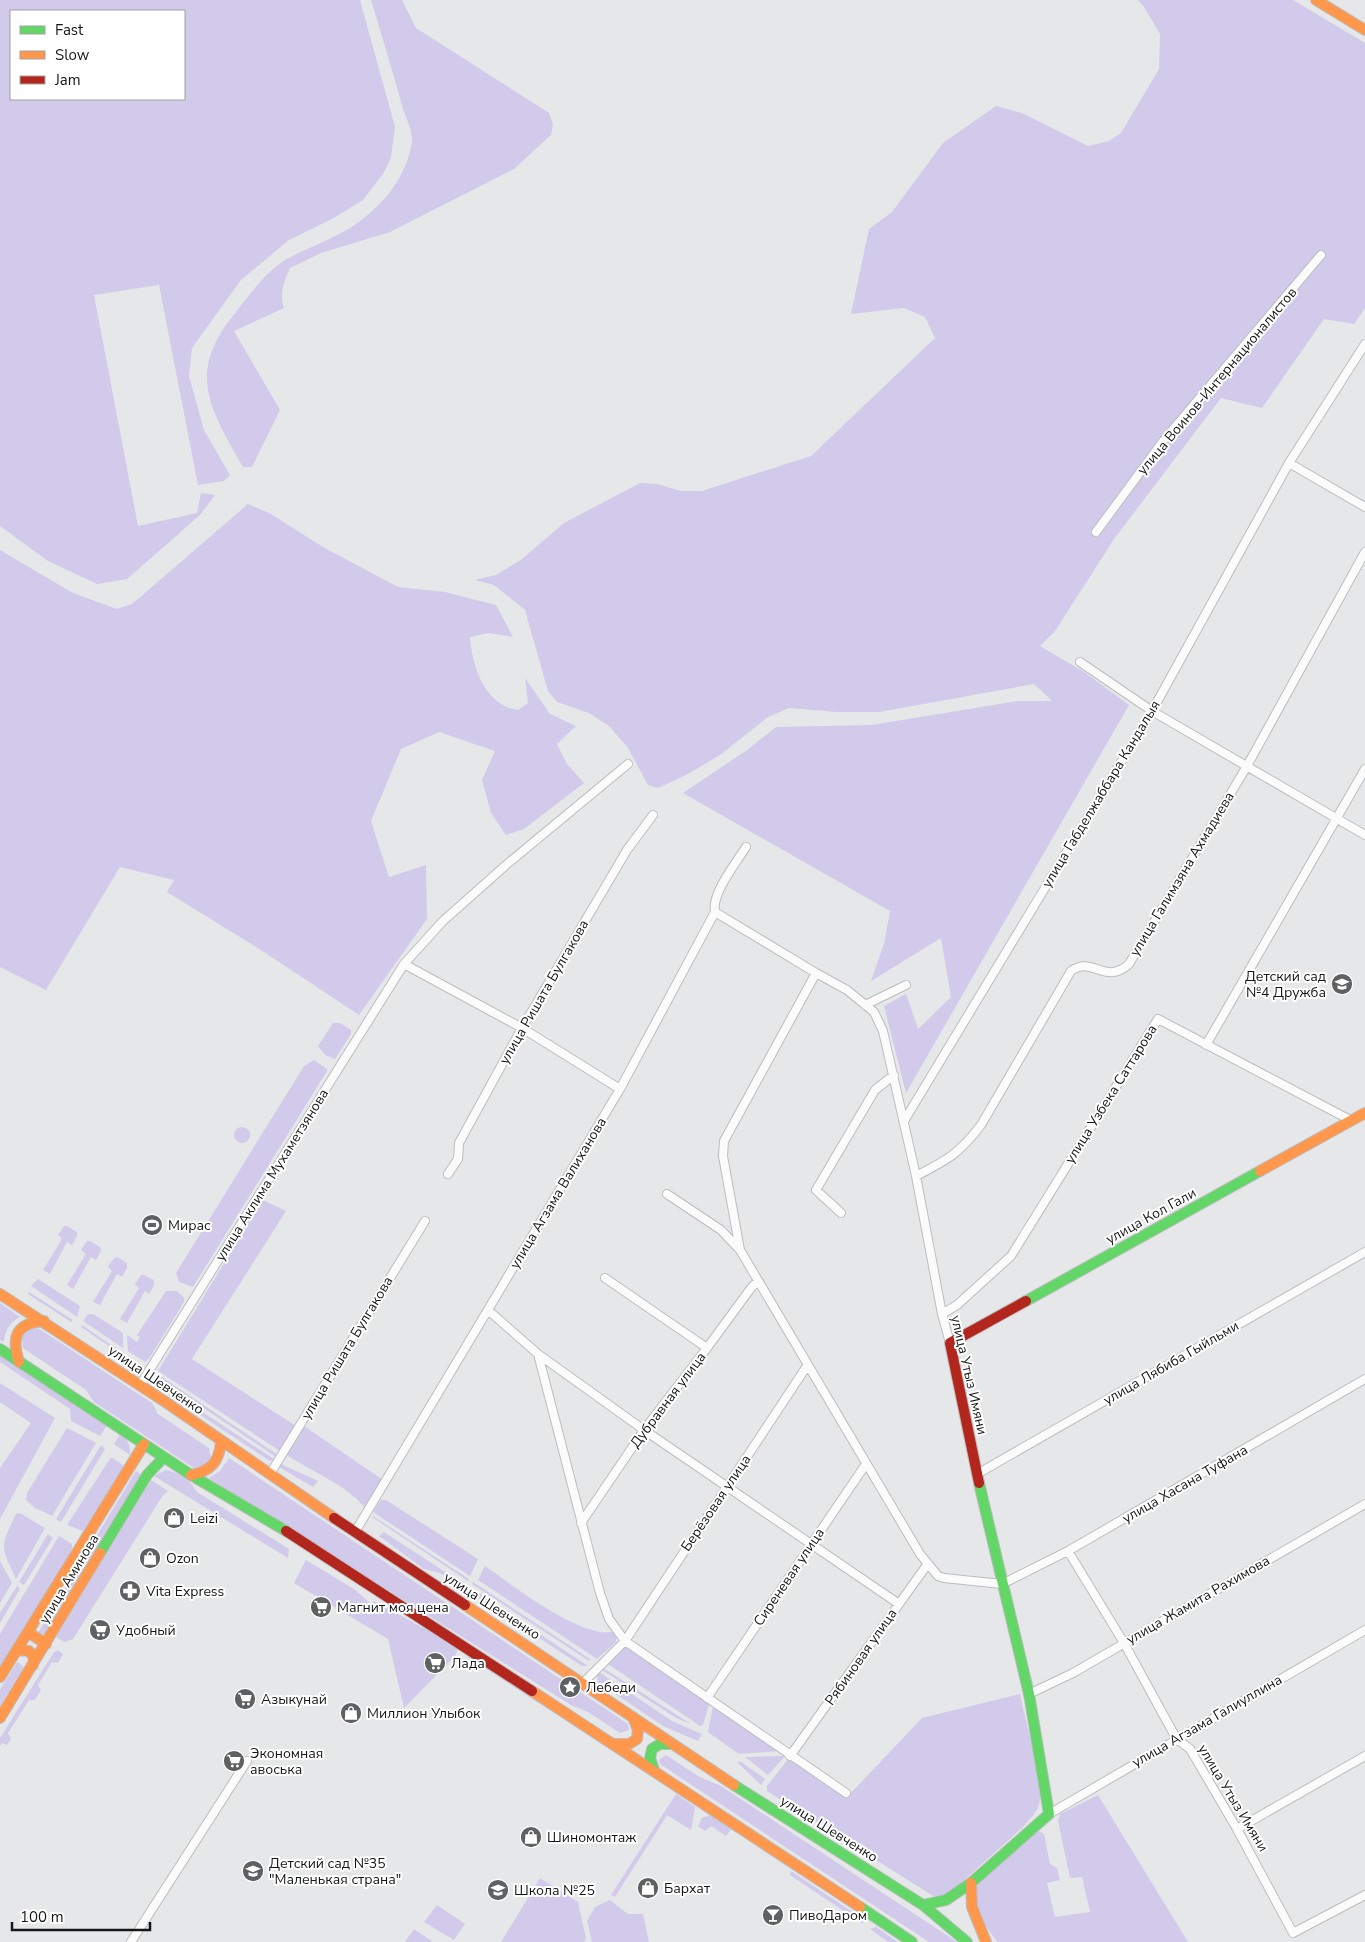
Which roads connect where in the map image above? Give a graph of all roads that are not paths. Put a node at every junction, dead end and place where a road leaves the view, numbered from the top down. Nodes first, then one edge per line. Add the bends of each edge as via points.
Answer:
1 (1316, 0) edge
2 (1365, 30) edge
3 (1322, 255) dead end
4 (1365, 344) edge
5 (1289, 463) junction
6 (1365, 508) edge
7 (1096, 532) dead end
8 (1365, 552) edge
9 (1080, 662) dead end
10 (1152, 711) junction
11 (628, 764) dead end
12 (1247, 766) junction
13 (1365, 769) edge
14 (653, 815) dead end
15 (1336, 818) junction
16 (1365, 835) edge
17 (746, 847) dead end
18 (715, 912) junction
19 (404, 964) junction
20 (816, 973) junction
21 (906, 985) dead end
22 (865, 1005) junction
23 (522, 1028) junction
24 (1206, 1045) junction
25 (894, 1075) junction
26 (620, 1089) junction
27 (1365, 1113) edge
28 (904, 1121) junction
29 (1352, 1121) junction
30 (448, 1174) dead end
31 (916, 1176) junction
32 (667, 1194) dead end
33 (841, 1213) dead end
34 (424, 1221) dead end
35 (740, 1250) junction
36 (1365, 1252) edge
37 (605, 1278) dead end
38 (758, 1282) junction
39 (0, 1294) edge
40 (488, 1310) junction
41 (942, 1314) junction
42 (44, 1321) junction
43 (950, 1343) junction
44 (708, 1348) junction
45 (0, 1349) edge
46 (538, 1354) junction
47 (19, 1362) junction
48 (807, 1366) junction
49 (1365, 1379) edge
50 (140, 1385) junction
51 (644, 1430) junction
52 (221, 1442) junction
53 (144, 1444) junction
54 (164, 1457) junction
55 (866, 1464) junction
56 (270, 1474) junction
57 (977, 1474) junction
58 (191, 1476) junction
59 (727, 1485) junction
60 (1365, 1504) edge
61 (581, 1523) junction
62 (354, 1532) junction
63 (812, 1543) junction
64 (1068, 1551) junction
65 (927, 1565) junction
66 (1002, 1584) junction
67 (899, 1604) junction
68 (1365, 1630) edge
69 (28, 1632) junction
70 (625, 1641) junction
71 (1124, 1643) junction
72 (46, 1644) junction
73 (17, 1650) junction
74 (33, 1664) junction
75 (0, 1677) edge
76 (583, 1683) junction
77 (1029, 1694) junction
78 (707, 1698) junction
79 (633, 1716) junction
80 (0, 1718) edge
81 (1176, 1738) junction
82 (613, 1743) junction
83 (674, 1744) junction
84 (790, 1756) junction
85 (1365, 1756) edge
86 (247, 1761) dead end
87 (655, 1771) junction
88 (846, 1793) dead end
89 (1049, 1814) junction
90 (1237, 1829) junction
91 (971, 1883) junction
92 (1365, 1894) edge
93 (923, 1905) junction
94 (131, 1942) edge
95 (912, 1942) edge
96 (967, 1942) edge
97 (986, 1942) edge

1 - 2 main road
3 - 7 street, улица Воинов-Интернационалистов via 1164,440
4 - 5 street, улица Габделжаббара Кандалыя
5 - 6 street
5 - 10 street, улица Габделжаббара Кандалыя
8 - 12 street, улица Галимзяна Ахмадиева
9 - 10 street
10 - 12 street
10 - 28 street, улица Габделжаббара Кандалыя
11 - 19 street, улица Аклима Мухаметзянова via 492,877 443,921
12 - 15 street
12 - 31 street, улица Галимзяна Ахмадиева via 1129,964 1112,974 1085,966 1071,971 965,1147
13 - 15 street
14 - 23 street, улица Ришата Булгакова via 627,850
15 - 16 street
15 - 24 street
17 - 18 street, улица Агзама Валиханова via 717,894 713,904
18 - 20 street, улица Утыз Имяни
18 - 26 street, улица Агзама Валиханова
19 - 23 street
19 - 50 street, улица Аклима Мухаметзянова
20 - 22 street, улица Утыз Имяни via 847,990
20 - 35 street via 724,1142 723,1156
21 - 22 street
22 - 25 street, улица Утыз Имяни via 874,1012 883,1031
23 - 26 street
23 - 30 street, улица Ришата Булгакова via 459,1142 458,1159
24 - 29 street
24 - 41 street, улица Узбека Саттарова via 1158,1019 1011,1256 957,1305
25 - 28 street, улица Утыз Имяни
25 - 33 street via 875,1090 816,1190
26 - 40 street, улица Агзама Валиханова
27 - 29 main road, улица Кол Гали
28 - 31 street, улица Утыз Имяни
29 - 43 main road, улица Кол Гали
31 - 41 street, улица Утыз Имяни
32 - 35 street via 721,1230
34 - 56 street, улица Ришата Булгакова
35 - 38 street
36 - 57 street, улица Лябиба Гыйльми
37 - 44 street
38 - 44 street, Дубравная улица
38 - 48 street
39 - 42 main road, улица Шевченко
40 - 46 street
40 - 62 street, улица Агзама Валиханова
41 - 43 street, улица Утыз Имяни
42 - 47 main road via 28,1323 18,1332 15,1345
42 - 50 main road, улица Шевченко
43 - 57 main road, улица Утыз Имяни
44 - 51 street, Дубравная улица
45 - 47 main road
46 - 51 street
46 - 61 street
47 - 53 main road
48 - 55 street
48 - 59 street, Берёзовая улица
49 - 64 street, улица Хасана Туфана
50 - 52 main road, улица Шевченко
51 - 59 street
51 - 61 street, Дубравная улица
52 - 56 main road, улица Шевченко
52 - 58 main road via 219,1458 214,1466
53 - 54 main road
53 - 69 main road, улица Аминова
54 - 58 main road
54 - 72 main road, улица Аминова via 147,1475
55 - 63 street, Сиреневая улица
55 - 65 street
56 - 62 main road, улица Шевченко
57 - 66 main road, улица Утыз Имяни
58 - 82 main road via 302,1541
59 - 63 street
59 - 70 street, Берёзовая улица
60 - 71 street, улица Жамита Рахимова
61 - 70 street via 609,1619
62 - 76 main road, улица Шевченко
63 - 67 street
63 - 78 street, Сиреневая улица
64 - 66 street, улица Хасана Туфана
64 - 71 street, улица Утыз Имяни
65 - 66 street via 944,1578
65 - 67 street, Рябиновая улица
66 - 77 main road, улица Утыз Имяни
67 - 84 street, Рябиновая улица
68 - 81 street, улица Агзама Галиуллина
69 - 72 main road
69 - 73 main road, улица Аминова
70 - 76 street, Берёзовая улица
70 - 78 street
71 - 77 street, улица Жамита Рахимова
71 - 81 street, улица Утыз Имяни
72 - 74 main road, улица Аминова
73 - 74 main road via 29,1652 34,1658
73 - 75 main road, улица Аминова
74 - 80 main road, улица Аминова
76 - 79 main road, улица Шевченко
77 - 89 main road, улица Утыз Имяни
78 - 84 street
79 - 82 main road via 639,1726 639,1736 634,1743 626,1746
79 - 83 main road, улица Шевченко
81 - 89 street, улица Агзама Галиуллина
81 - 90 street, улица Утыз Имяни via 1190,1749
82 - 87 main road
83 - 87 main road via 663,1742 654,1745 649,1753 649,1762
83 - 93 main road, улица Шевченко
84 - 88 street
85 - 90 street
86 - 94 street
87 - 95 main road
89 - 91 main road
90 - 92 street, улица Утыз Имяни via 1293,1933
91 - 93 main road via 946,1900
91 - 97 main road via 971,1910
93 - 96 main road, улица Шевченко

